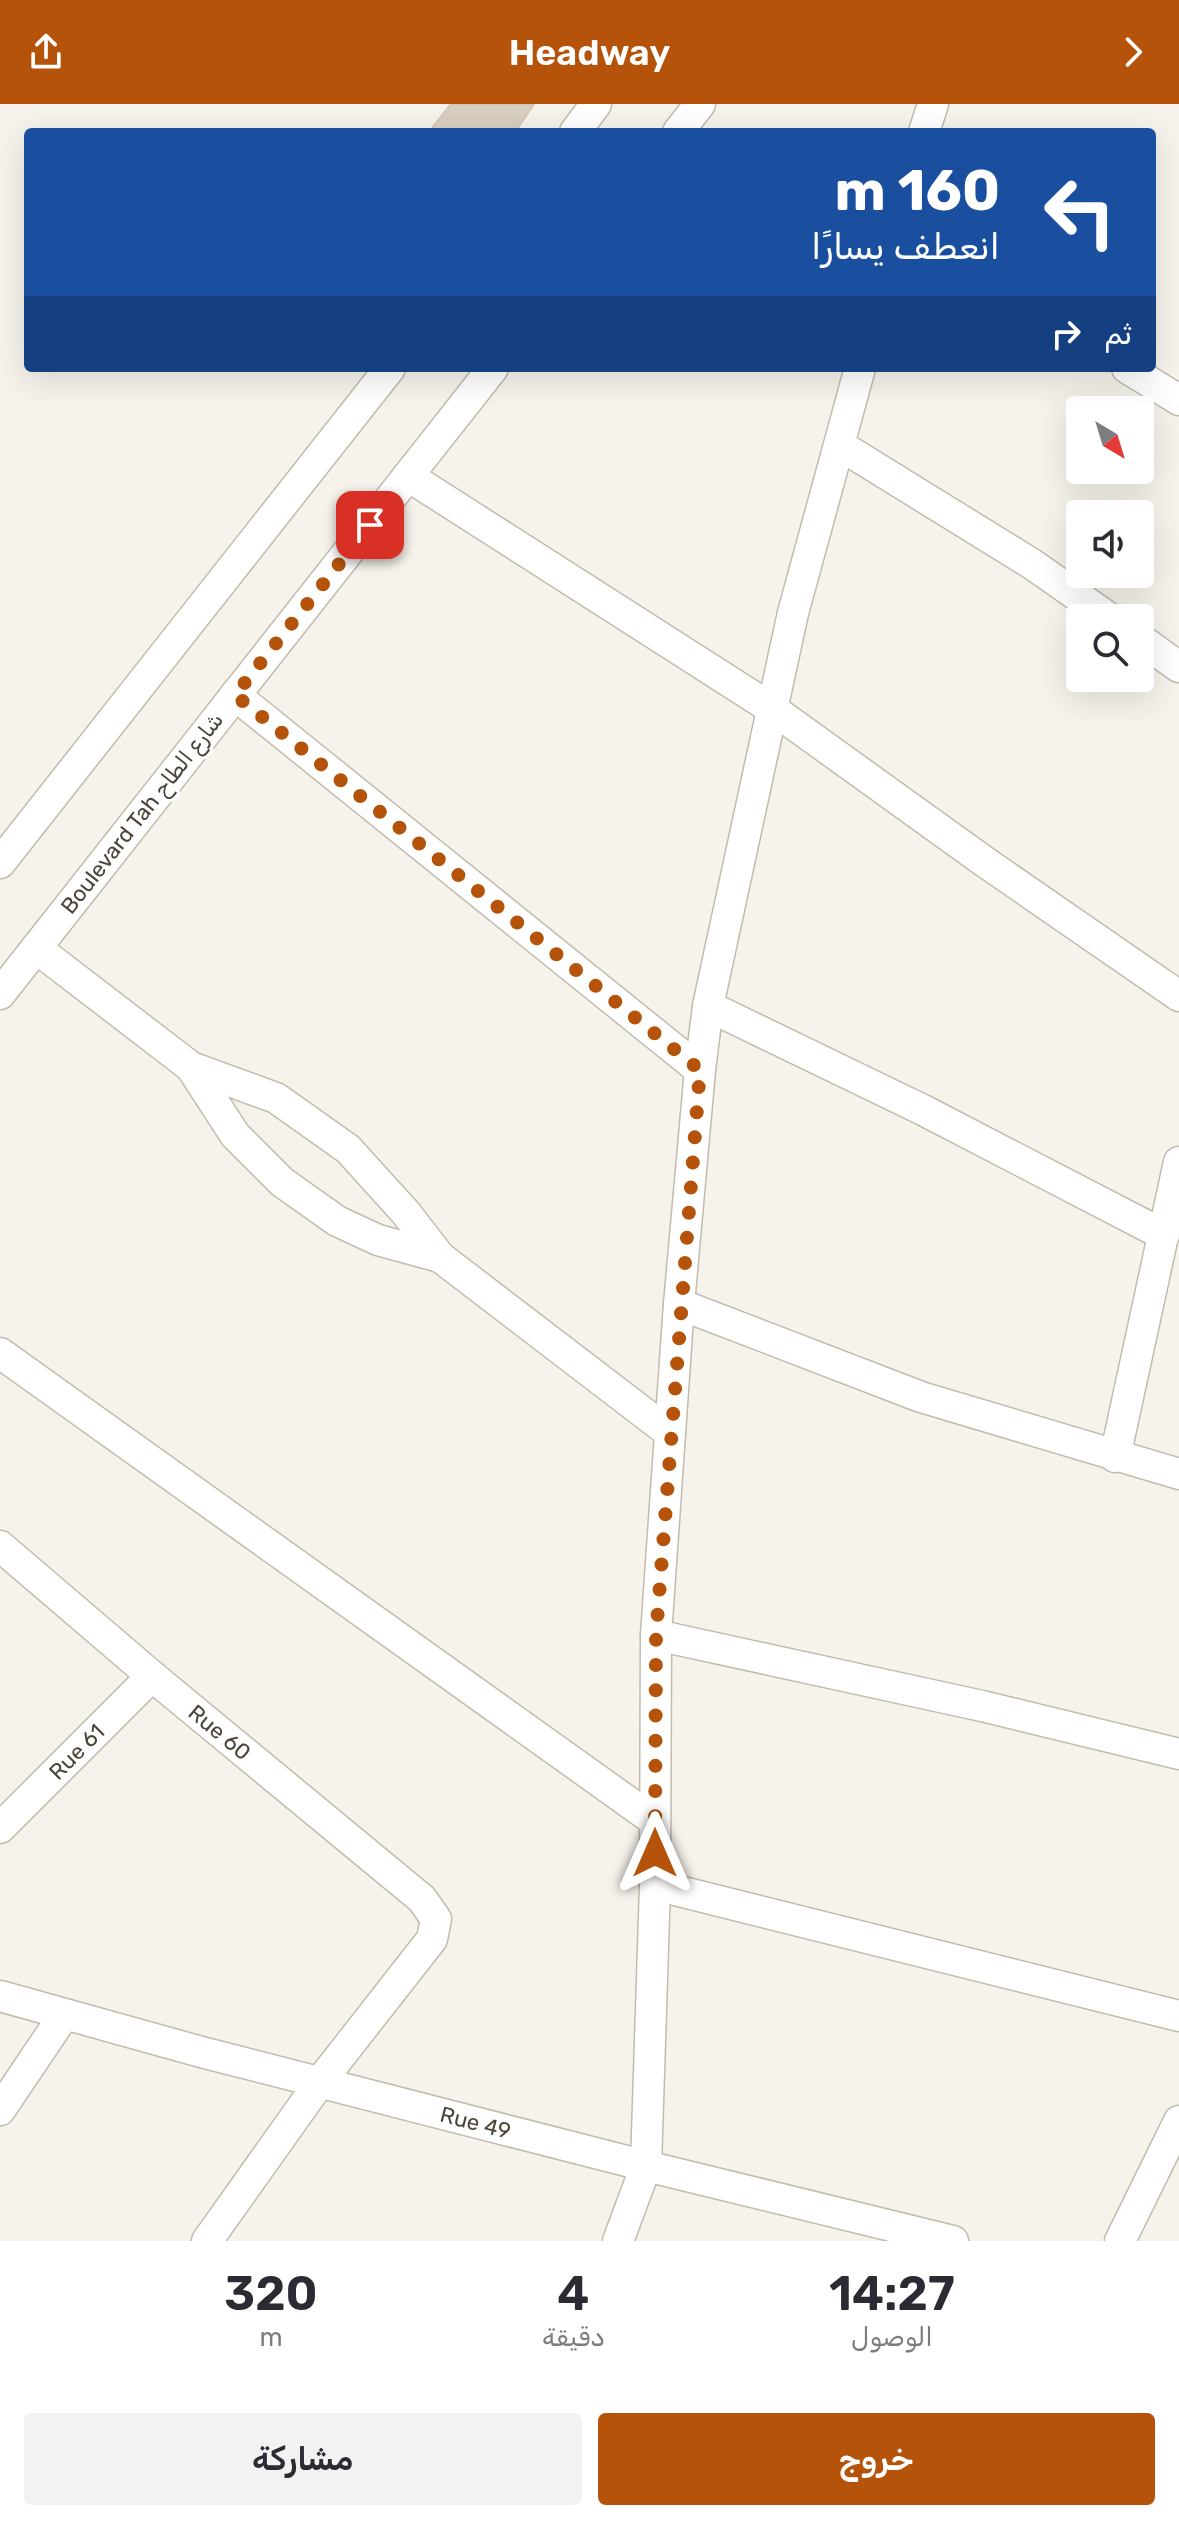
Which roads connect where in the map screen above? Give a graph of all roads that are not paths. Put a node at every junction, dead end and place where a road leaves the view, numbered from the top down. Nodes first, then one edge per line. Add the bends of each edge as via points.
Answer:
1 (596, 104) edge
2 (700, 104) edge
3 (933, 104) edge
4 (578, 128) edge
5 (681, 128) edge
6 (925, 128) edge
7 (387, 372) edge
8 (490, 372) edge
9 (859, 372) edge
10 (1134, 372) edge
11 (1179, 400) edge
12 (841, 446) junction
13 (408, 476) junction
14 (1089, 604) edge
15 (1154, 649) edge
16 (1179, 667) edge
17 (235, 695) junction
18 (771, 708) junction
19 (0, 863) edge
20 (36, 948) junction
21 (0, 994) edge
22 (1179, 996) edge
23 (708, 1006) junction
24 (191, 1067) junction
25 (700, 1070) junction
26 (1179, 1162) edge
27 (1164, 1235) junction
28 (440, 1257) junction
29 (679, 1304) junction
30 (0, 1353) edge
31 (670, 1433) junction
32 (1115, 1457) junction
33 (1179, 1474) edge
34 (0, 1546) edge
35 (656, 1635) junction
36 (152, 1676) junction
37 (1179, 1754) edge
38 (655, 1821) junction
39 (0, 1828) edge
40 (655, 1885) junction
41 (0, 1996) edge
42 (64, 2015) junction
43 (1179, 2016) edge
44 (320, 2082) junction
45 (0, 2110) edge
46 (1179, 2121) edge
47 (646, 2166) junction
48 (207, 2241) edge
49 (618, 2241) edge
50 (953, 2241) edge
51 (1120, 2241) edge

1 - 4 street
2 - 5 street
3 - 6 street
7 - 19 street
8 - 13 street, Boulevard Tah شارع الطاح
9 - 12 street
10 - 11 street
12 - 14 street
12 - 18 street
13 - 17 street, Boulevard Tah شارع الطاح
13 - 18 street
15 - 16 street
17 - 20 street, Boulevard Tah شارع الطاح
17 - 25 street
18 - 22 street
18 - 23 street
20 - 21 street, Boulevard Tah شارع الطاح
20 - 24 street
23 - 25 street
23 - 27 street
24 - 28 street via 276,1098 348,1149
24 - 28 street via 235,1135 282,1182 337,1221 378,1240
25 - 29 street
26 - 27 street
27 - 32 street
28 - 31 street
29 - 31 street
29 - 32 street via 921,1397
30 - 38 street
31 - 35 street
32 - 33 street
34 - 36 street, Rue 60
35 - 37 street
35 - 38 street
36 - 39 street, Rue 61
36 - 44 street, Rue 60 via 422,1899 436,1919 432,1939
38 - 40 street
40 - 43 street
40 - 47 street
41 - 42 street, Rue 49
42 - 44 street, Rue 49
42 - 45 street
44 - 47 street, Rue 49
44 - 48 street
46 - 51 street
47 - 49 street
47 - 50 street, Rue 49

